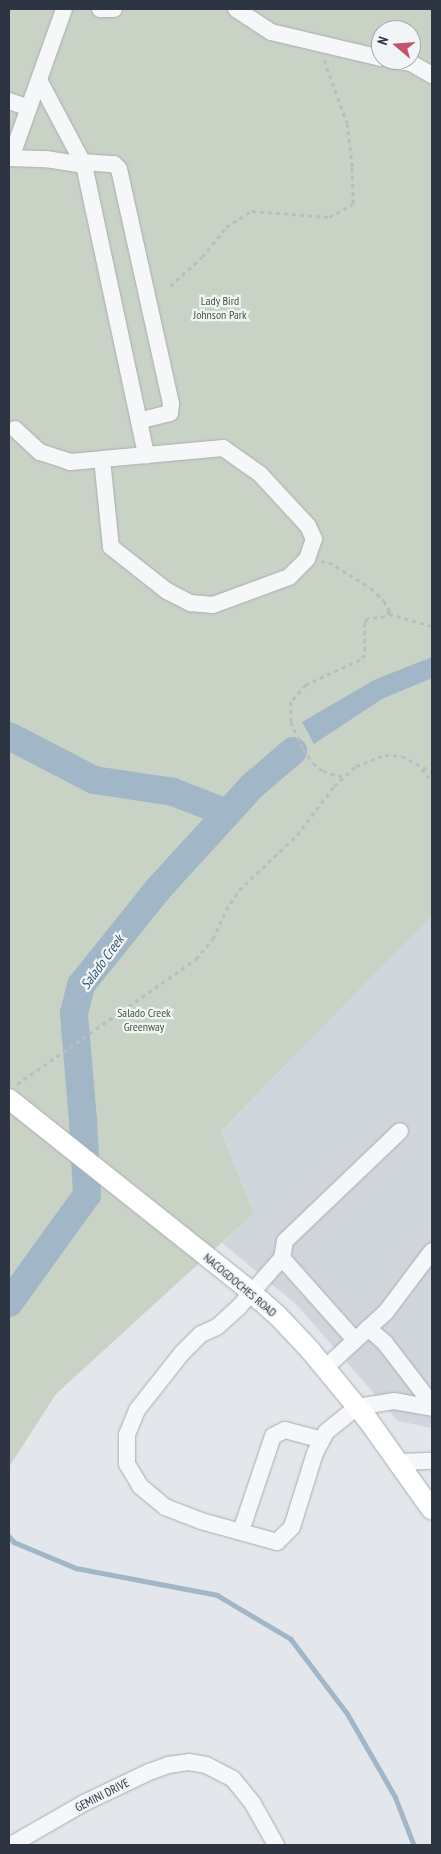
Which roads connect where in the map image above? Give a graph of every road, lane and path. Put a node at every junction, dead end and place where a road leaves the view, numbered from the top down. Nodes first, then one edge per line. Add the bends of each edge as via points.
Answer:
1 (64, 9) edge
2 (100, 9) edge
3 (114, 9) edge
4 (236, 9) edge
5 (318, 45) junction
6 (371, 56) edge
7 (421, 69) edge
8 (432, 75) edge
9 (39, 80) junction
10 (9, 101) edge
11 (29, 108) junction
12 (10, 158) edge
13 (83, 164) junction
14 (170, 286) dead end
15 (139, 421) junction
16 (15, 429) dead end
17 (146, 455) junction
18 (102, 459) junction
19 (307, 559) junction
20 (389, 614) junction
21 (432, 626) edge
22 (422, 768) junction
23 (432, 772) edge
24 (343, 776) junction
25 (432, 782) edge
26 (13, 1091) edge
27 (400, 1131) dead end
28 (432, 1252) edge
29 (282, 1258) junction
30 (251, 1293) junction
31 (368, 1328) junction
32 (355, 1340) junction
33 (325, 1368) junction
34 (432, 1406) edge
35 (357, 1407) junction
36 (322, 1440) junction
37 (432, 1461) edge
38 (399, 1462) junction
39 (432, 1510) edge
40 (241, 1531) junction
41 (11, 1845) edge
42 (276, 1845) edge

1 - 9 street
2 - 3 street
4 - 5 street via 270,32
5 - 6 street
5 - 14 path via 347,124 353,204 329,217 252,211 226,227 202,257
7 - 8 street
9 - 11 street
9 - 13 street
10 - 11 street
11 - 12 street
12 - 13 street
13 - 15 street
13 - 15 street via 114,164 119,169 171,403 170,413
15 - 17 street
16 - 18 street via 40,452 70,462
17 - 18 street
17 - 19 street via 223,448 260,474 308,526 314,539
18 - 19 street via 111,546 167,591 191,603 213,605 289,577
19 - 20 path via 329,562 371,588 384,601
20 - 21 path
20 - 24 path via 367,619 365,655 360,660 306,685 291,702 291,722 307,756 323,771
22 - 23 path
22 - 24 path via 402,756 385,755 356,766
22 - 25 path
24 - 26 path via 297,835 239,890 205,950
26 - 30 main road, NACOGDOCHES ROAD
27 - 29 street via 285,1241
28 - 31 street via 386,1312
29 - 30 street
29 - 32 street
30 - 33 main road, NACOGDOCHES ROAD via 278,1316
30 - 40 street via 217,1327 201,1334 182,1353 137,1410 127,1435 127,1464 140,1486 165,1507 201,1521
31 - 32 street
31 - 34 street via 385,1343
32 - 33 street
33 - 35 main road, NACOGDOCHES ROAD
34 - 35 street via 394,1401
35 - 36 street via 326,1432
35 - 38 main road, NACOGDOCHES ROAD
36 - 40 street via 315,1452 292,1527 277,1542
36 - 40 street via 285,1430 273,1436
37 - 38 street
38 - 39 main road, NACOGDOCHES ROAD
41 - 42 street, GEMINI DRIVE via 84,1803 149,1772 182,1763 220,1770 233,1779 253,1804

